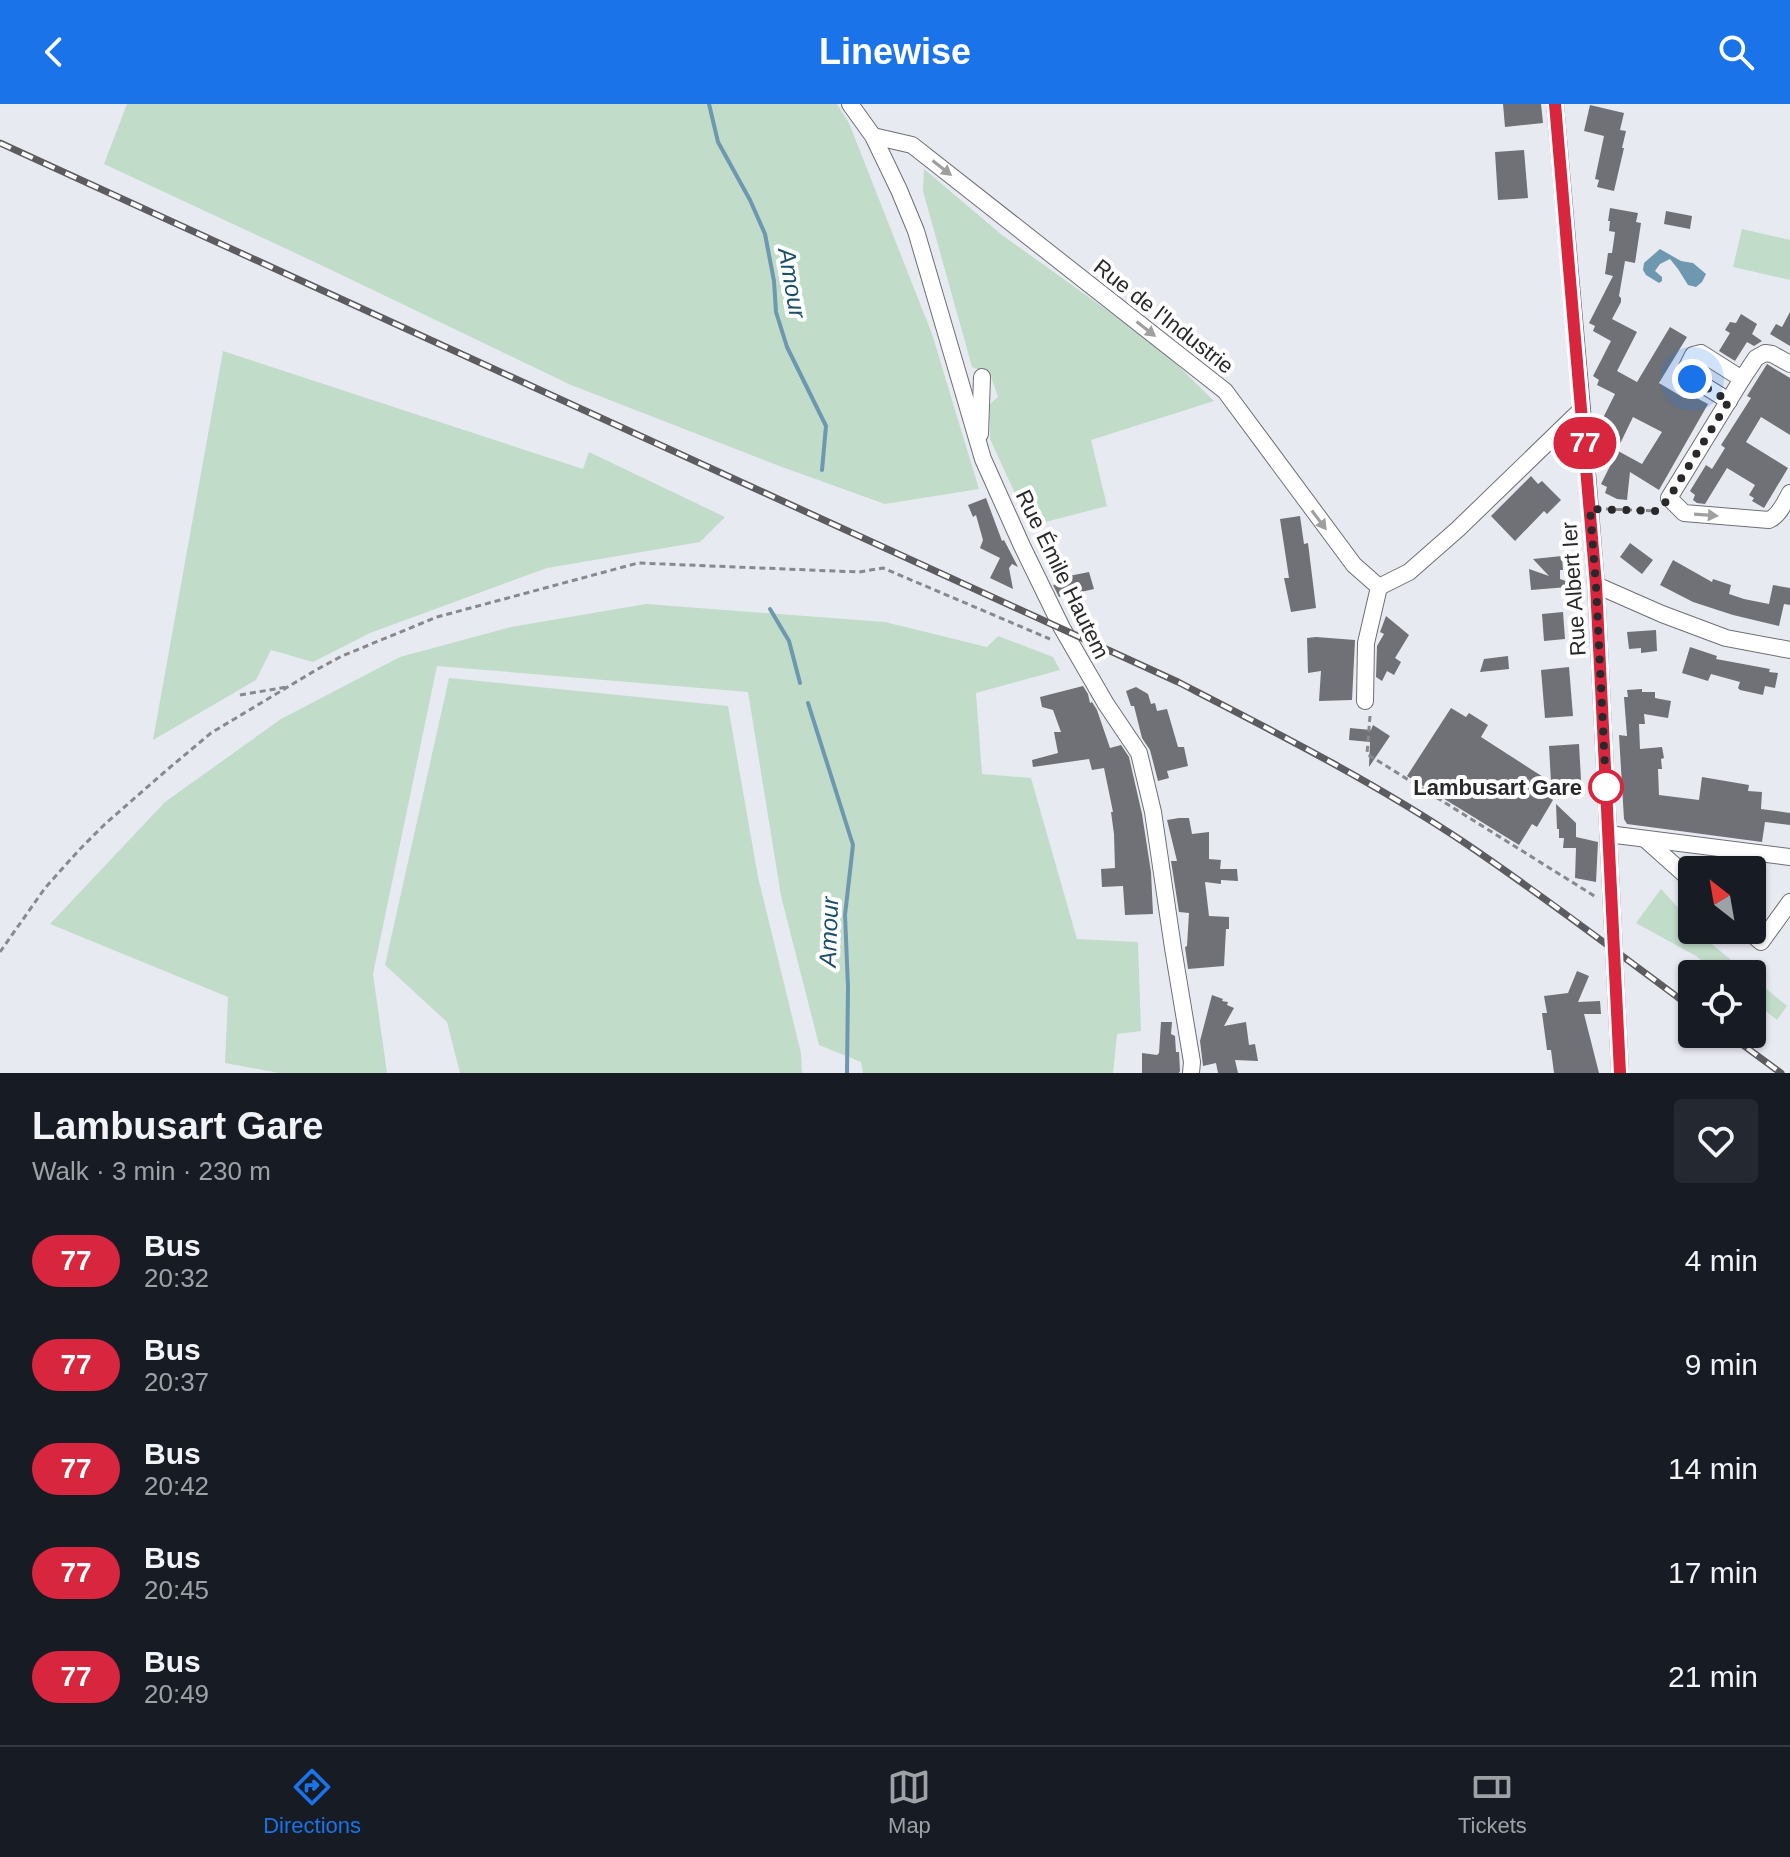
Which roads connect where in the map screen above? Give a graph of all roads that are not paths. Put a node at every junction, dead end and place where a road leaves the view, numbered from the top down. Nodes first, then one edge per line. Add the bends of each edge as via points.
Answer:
1 (850, 104) edge
2 (1555, 104) edge
3 (873, 136) junction
4 (1790, 364) edge
5 (982, 377) dead end
6 (1742, 379) junction
7 (1729, 401) junction
8 (1582, 409) junction
9 (979, 444) junction
10 (1790, 493) edge
11 (1596, 585) junction
12 (1379, 587) junction
13 (1790, 650) edge
14 (1365, 701) road end
15 (1608, 834) junction
16 (1645, 839) junction
17 (1790, 857) edge
18 (1678, 868) edge
19 (1790, 902) edge
20 (1766, 935) edge
21 (1191, 1073) edge
22 (1620, 1073) edge

1 - 3 street, Rue Émile Hautem
2 - 8 street, Rue Albert Ier
3 - 9 street, Rue Émile Hautem via 916,231
3 -> 12 street, Rue de l'Industrie via 912,145 1225,391 1354,565
4 - 6 street via 1765,353
5 - 9 street
6 - 7 street
6 - 7 street via 1701,353 1693,355 1687,375
7 -> 10 street via 1669,498 1684,513 1769,520
8 - 11 street, Rue Albert Ier
8 - 12 street via 1409,572
9 - 21 street, Rue Émile Hautem via 1022,546 1072,644 1139,753 1153,812
11 - 13 street via 1726,638
11 - 15 street, Rue Albert Ier
12 - 14 street via 1366,643
15 - 16 street
15 - 22 street, Rue Albert Ier
16 - 17 street
16 - 18 street
19 - 20 street

